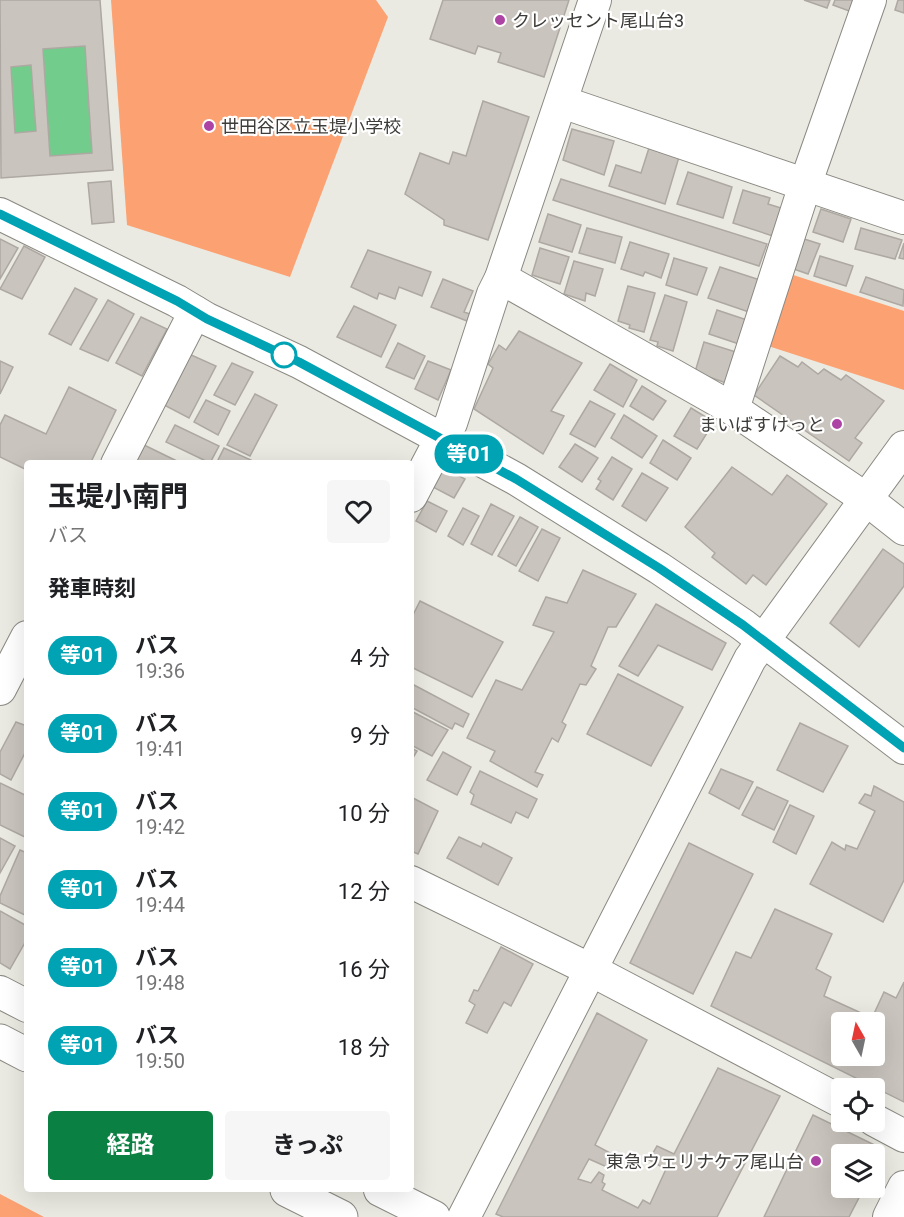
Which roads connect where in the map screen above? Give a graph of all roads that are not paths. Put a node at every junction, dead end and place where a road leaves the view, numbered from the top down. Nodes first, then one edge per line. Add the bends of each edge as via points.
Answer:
1 (595, 0) edge
2 (870, 0) edge
3 (562, 102) junction
4 (805, 185) junction
5 (0, 214) edge
6 (904, 218) edge
7 (501, 278) junction
8 (195, 312) junction
9 (733, 409) junction
10 (441, 439) junction
11 (904, 447) edge
12 (119, 460) edge
13 (414, 490) edge
14 (866, 499) junction
15 (904, 529) edge
16 (764, 641) junction
17 (24, 644) edge
18 (9, 677) edge
19 (904, 748) edge
20 (414, 883) edge
21 (591, 970) junction
22 (0, 992) edge
23 (24, 1004) edge
24 (0, 1041) edge
25 (24, 1053) edge
26 (831, 1096) edge
27 (885, 1126) edge
28 (904, 1136) edge
29 (904, 1187) edge
30 (291, 1192) edge
31 (384, 1192) edge
32 (341, 1217) edge
33 (434, 1217) edge
34 (464, 1217) edge
35 (889, 1217) edge

1 - 3 street
2 - 4 street
3 - 4 street
3 - 7 street
4 - 6 street
4 - 9 street
5 - 8 street
7 - 9 street
7 - 10 street via 452,423
8 - 10 street via 299,362
8 - 12 street
9 - 14 street
10 - 13 street
10 - 16 street via 516,479 659,568
11 - 14 street
14 - 15 street
14 - 16 street
16 - 19 street
16 - 21 street via 750,660
17 - 18 street
20 - 21 street
21 - 26 street
21 - 34 street
22 - 23 street
24 - 25 main road
27 - 28 street
29 - 35 street
30 - 32 main road
31 - 33 street

